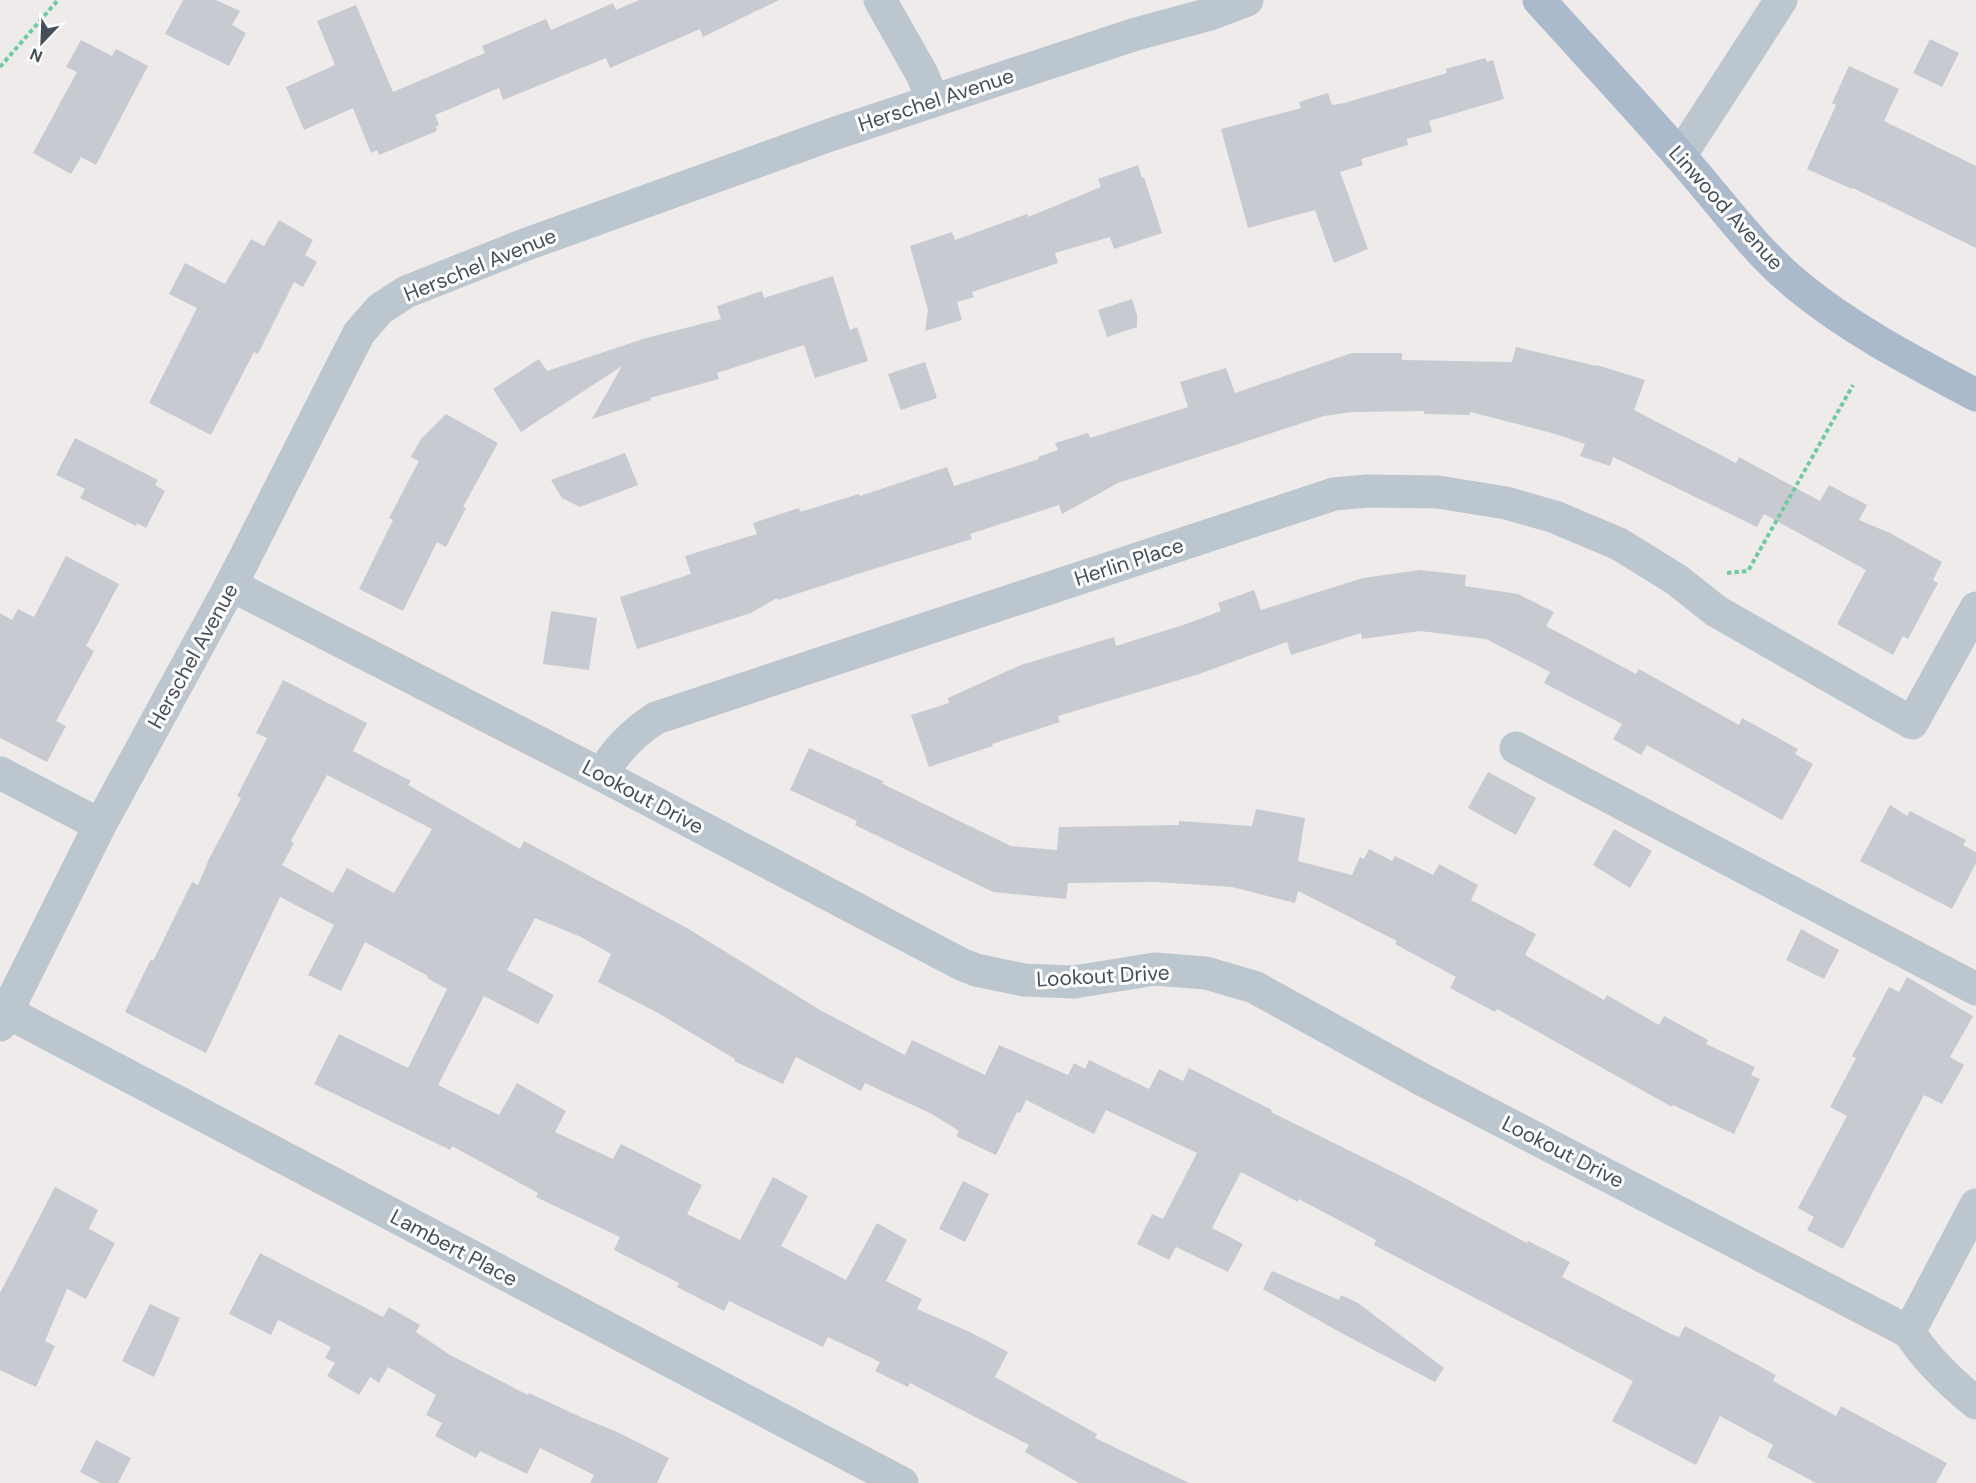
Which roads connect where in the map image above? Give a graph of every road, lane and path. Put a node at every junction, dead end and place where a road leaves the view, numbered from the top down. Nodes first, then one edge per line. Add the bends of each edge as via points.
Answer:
1 (58, 0) edge
2 (880, 0) edge
3 (1247, 0) edge
4 (1539, 0) edge
5 (1781, 0) edge
6 (0, 67) edge
7 (933, 101) junction
8 (1680, 156) junction
9 (1853, 385) dead end
10 (1976, 395) edge
11 (1726, 573) dead end
12 (231, 585) junction
13 (1976, 608) edge
14 (1516, 748) dead end
15 (0, 773) edge
16 (602, 775) junction
17 (100, 825) junction
18 (1976, 989) edge
19 (3, 1019) edge
20 (1976, 1205) edge
21 (1910, 1332) junction
22 (1976, 1402) edge
23 (902, 1483) edge

1 - 6 path
2 - 7 street
3 - 7 street, Herschel Avenue
4 - 8 main road, Linwood Avenue
5 - 8 street
7 - 12 street, Herschel Avenue via 527,244 406,292 380,309 359,333
8 - 10 main road, Linwood Avenue via 1751,243 1796,285 1880,344
9 - 11 path via 1748,571
12 - 16 street, Lookout Drive
12 - 17 street, Herschel Avenue
13 - 16 street, Herlin Place via 1912,723 1716,611 1677,580 1619,544 1556,517 1506,502 1438,492 1334,494 656,718 634,733 610,759
14 - 18 street
15 - 17 street
16 - 21 street, Lookout Drive via 976,970 1024,980 1074,982 1155,969 1206,973 1254,987
17 - 19 street, Herschel Avenue
19 - 23 street, Lambert Place
20 - 21 street
21 - 22 street via 1950,1382

